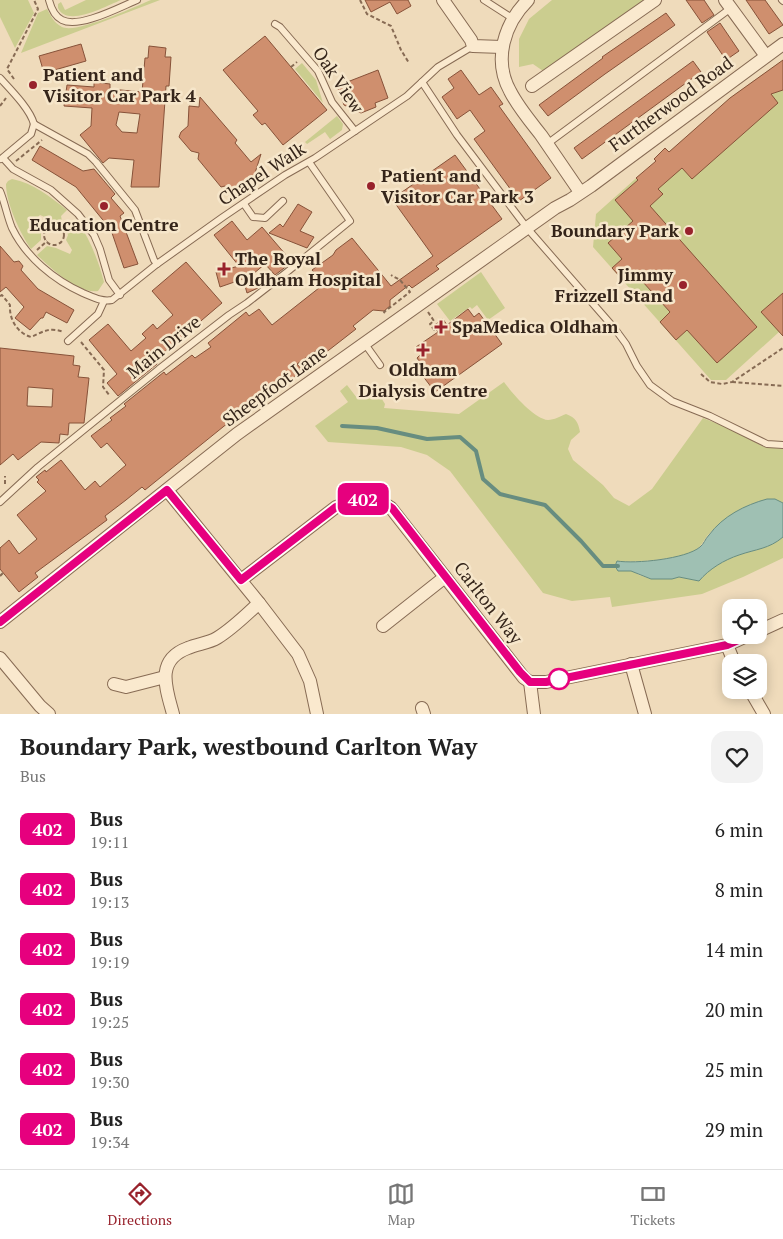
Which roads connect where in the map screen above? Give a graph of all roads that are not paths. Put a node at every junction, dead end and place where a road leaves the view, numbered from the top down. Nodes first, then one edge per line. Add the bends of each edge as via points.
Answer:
1 (49, 0) edge
2 (137, 0) edge
3 (443, 0) edge
4 (484, 0) edge
5 (528, 0) edge
6 (655, 0) edge
7 (728, 4) edge
8 (512, 18) junction
9 (275, 24) dead end
10 (783, 44) edge
11 (473, 46) junction
12 (502, 47) junction
13 (766, 56) junction
14 (0, 78) edge
15 (422, 82) junction
16 (532, 86) dead end
17 (34, 124) junction
18 (355, 131) junction
19 (547, 144) junction
20 (1, 159) edge
21 (309, 162) junction
22 (0, 190) edge
23 (580, 192) junction
24 (284, 201) dead end
25 (244, 204) junction
26 (527, 228) junction
27 (157, 264) junction
28 (120, 294) junction
29 (104, 302) junction
30 (68, 341) dead end
31 (365, 344) junction
32 (380, 365) dead end
33 (783, 446) edge
34 (167, 490) junction
35 (0, 502) edge
36 (445, 577) junction
37 (241, 580) junction
38 (260, 604) junction
39 (783, 620) edge
40 (0, 622) edge
41 (383, 626) dead end
42 (767, 627) edge
43 (727, 645) joint
44 (731, 654) edge
45 (0, 658) edge
46 (631, 664) junction
47 (165, 677) junction
48 (530, 682) junction
49 (114, 684) dead end
50 (755, 699) edge
51 (49, 714) edge
52 (173, 714) edge
53 (317, 714) edge
54 (534, 714) edge
55 (645, 714) edge
56 (764, 714) edge

1 - 2 lane via 61,20 81,22
3 - 11 street
4 - 8 lane
5 - 8 street
6 - 16 street
7 - 13 street
7 - 19 lane
8 - 12 street
9 - 18 lane, Oak View via 318,71 332,102
10 - 13 street, Furtherwood Road
11 - 12 street
11 - 15 lane, Chapel Walk via 438,67
12 - 19 street via 502,68 510,92
13 - 23 street, Furtherwood Road
14 - 17 lane
15 - 18 lane, Chapel Walk
15 - 26 lane
17 - 20 lane via 31,134
17 - 27 lane via 88,154 96,162 135,210
18 - 21 lane, Chapel Walk
19 - 23 street
20 - 28 lane via 51,190 78,214 94,235 109,280
21 - 25 lane, Chapel Walk
21 - 35 lane, Main Drive via 350,221 117,404
22 - 29 lane via 13,229 32,256 57,280
23 - 26 street, Sheepfoot Lane
24 - 25 lane via 265,218 253,217
25 - 27 lane, Chapel Walk
26 - 31 street, Sheepfoot Lane
26 - 33 lane via 615,329 650,385 681,406 710,416 767,444
27 - 28 lane, Chapel Walk
28 - 29 lane, Chapel Walk
29 - 30 lane via 98,314
31 - 32 lane
31 - 34 street, Sheepfoot Lane via 237,434
34 - 37 street
34 - 40 street, Sheepfoot Lane
36 - 37 street, Carlton Way via 392,508 383,502 363,499 336,507
36 - 41 street
36 - 48 street, Carlton Way
37 - 38 street
38 - 47 street via 217,639 174,655
38 - 53 street via 298,654 310,681
39 - 42 street
43 - 44 street
43 - 46 street
45 - 51 street
46 - 48 street via 546,682
46 - 55 street
47 - 49 street via 126,687
47 - 52 street
48 - 54 street
50 - 56 street

